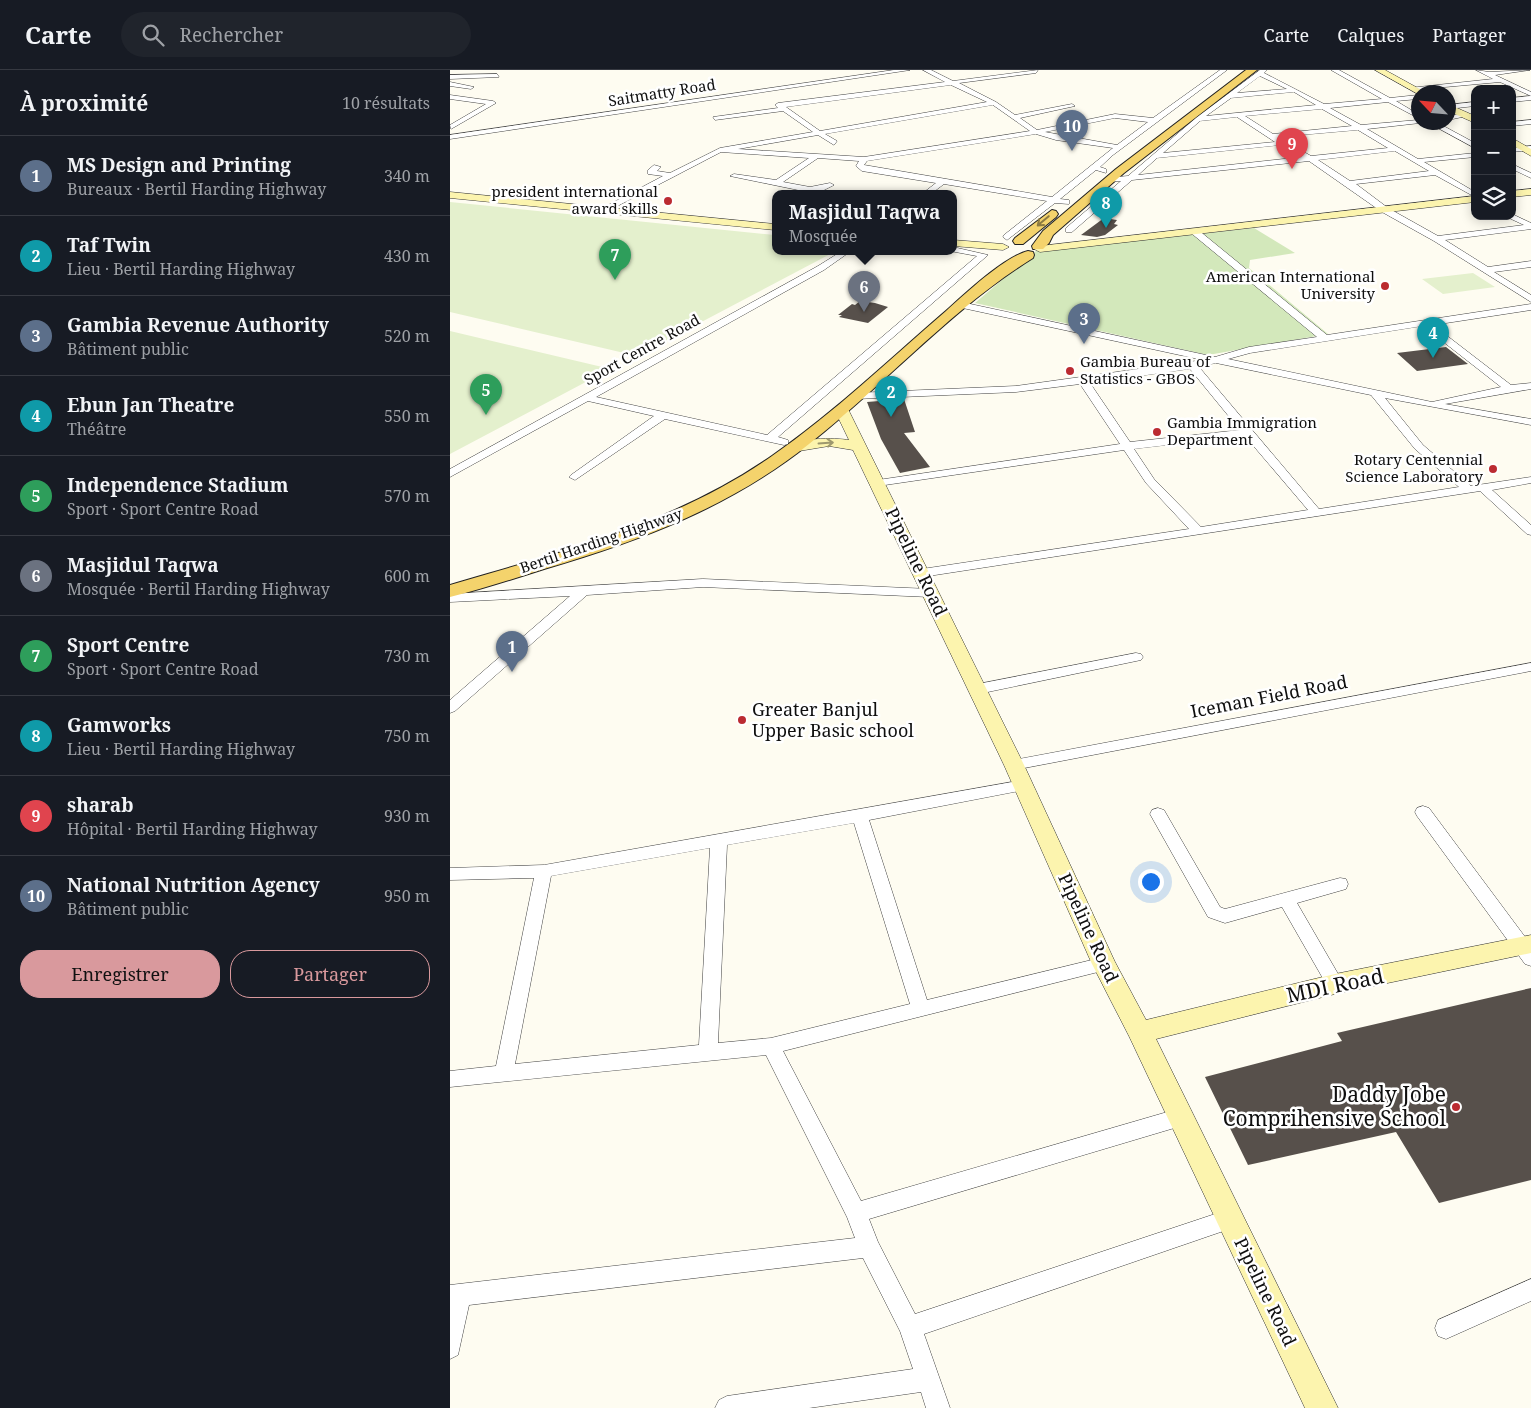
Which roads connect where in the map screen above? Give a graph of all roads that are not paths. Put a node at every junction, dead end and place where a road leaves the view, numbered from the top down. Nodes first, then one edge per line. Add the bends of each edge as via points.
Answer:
1 (907, 70) edge
2 (926, 70) edge
3 (1224, 70) edge
4 (1236, 70) edge
5 (1334, 70) edge
6 (1379, 70) edge
7 (1479, 70) edge
8 (1527, 70) edge
9 (1036, 71) edge
10 (1259, 71) edge
11 (1488, 74) junction
12 (450, 76) edge
13 (497, 76) dead end
14 (1500, 80) junction
15 (450, 84) edge
16 (952, 84) junction
17 (1445, 85) edge
18 (471, 87) dead end
19 (1411, 87) edge
20 (1295, 90) junction
21 (758, 91) junction
22 (1529, 92) edge
23 (766, 96) dead end
24 (1228, 96) junction
25 (450, 97) edge
26 (1411, 98) edge
27 (1531, 98) edge
28 (1516, 100) edge
29 (773, 101) dead end
30 (1391, 101) junction
31 (994, 103) junction
32 (1218, 104) junction
33 (1471, 104) edge
34 (1072, 106) dead end
35 (1456, 106) edge
36 (783, 108) junction
37 (1326, 108) junction
38 (1456, 111) edge
39 (1411, 112) edge
40 (1239, 115) junction
41 (1465, 115) junction
42 (1013, 117) junction
43 (1456, 117) edge
44 (715, 118) dead end
45 (1471, 118) edge
46 (1198, 119) junction
47 (1152, 120) junction
48 (1531, 122) edge
49 (1411, 123) edge
50 (1516, 124) edge
51 (450, 127) edge
52 (1360, 128) junction
53 (1445, 130) edge
54 (484, 132) junction
55 (818, 132) junction
56 (1036, 132) junction
57 (1271, 136) junction
58 (450, 137) edge
59 (834, 143) dead end
60 (1282, 143) junction
61 (1516, 143) edge
62 (1471, 144) edge
63 (1118, 147) junction
64 (1394, 149) junction
65 (720, 150) junction
66 (1516, 150) edge
67 (1529, 150) edge
68 (1471, 155) edge
69 (1156, 156) junction
70 (814, 157) junction
71 (1310, 158) junction
72 (864, 159) junction
73 (1417, 162) junction
74 (657, 167) dead end
75 (1516, 168) edge
76 (1103, 173) junction
77 (1434, 173) junction
78 (671, 175) junction
79 (734, 176) dead end
80 (1531, 176) edge
81 (1130, 177) junction
82 (942, 182) junction
83 (777, 183) junction
84 (1349, 183) junction
85 (830, 186) dead end
86 (931, 190) edge
87 (1531, 192) edge
88 (1471, 193) edge
89 (1516, 194) edge
90 (450, 196) edge
91 (1471, 199) edge
92 (1052, 200) junction
93 (1066, 202) junction
94 (1385, 210) junction
95 (601, 211) junction
96 (1516, 218) edge
97 (1531, 226) edge
98 (772, 227) edge
99 (1069, 230) dead end
100 (1194, 231) junction
101 (1437, 239) junction
102 (957, 243) edge
103 (1020, 247) junction
104 (957, 250) edge
105 (841, 255) edge
106 (1531, 264) edge
107 (1488, 270) junction
108 (1531, 299) edge
109 (961, 305) junction
110 (1531, 307) edge
111 (1424, 322) junction
112 (1325, 338) junction
113 (1217, 360) junction
114 (628, 364) dead end
115 (1193, 366) junction
116 (642, 367) junction
117 (1083, 381) junction
118 (1531, 386) edge
119 (1509, 388) junction
120 (1375, 393) junction
121 (855, 396) junction
122 (587, 398) junction
123 (1428, 404) junction
124 (841, 409) junction
125 (664, 414) junction
126 (1531, 422) edge
127 (1248, 432) junction
128 (782, 442) junction
129 (859, 446) junction
130 (1128, 446) junction
131 (450, 474) edge
132 (574, 477) dead end
133 (1531, 480) edge
134 (878, 483) junction
135 (1484, 489) junction
136 (1470, 491) junction
137 (1317, 514) junction
138 (1198, 531) junction
139 (1531, 531) edge
140 (922, 573) junction
141 (450, 578) edge
142 (450, 591) edge
143 (583, 591) junction
144 (930, 593) junction
145 (450, 598) edge
146 (1136, 657) dead end
147 (1531, 667) edge
148 (978, 689) junction
149 (450, 708) edge
150 (1014, 764) junction
151 (1023, 785) junction
152 (1424, 812) dead end
153 (1158, 814) dead end
154 (860, 816) junction
155 (719, 839) junction
156 (544, 871) junction
157 (450, 874) edge
158 (1340, 884) dead end
159 (1286, 899) junction
160 (1528, 950) edge
161 (1104, 964) junction
162 (1335, 984) junction
163 (921, 1009) junction
164 (1140, 1032) junction
165 (771, 1046) junction
166 (708, 1053) junction
167 (504, 1073) junction
168 (450, 1080) edge
169 (1181, 1117) junction
170 (856, 1213) junction
171 (1230, 1220) junction
172 (869, 1247) junction
173 (1531, 1290) edge
174 (455, 1296) edge
175 (910, 1327) junction
176 (1446, 1328) dead end
177 (450, 1347) edge
178 (928, 1379) junction
179 (727, 1408) edge
180 (938, 1408) edge
181 (1322, 1408) edge

1 - 21 street, Saitmatty Road
2 - 16 street
3 - 47 street
4 - 76 main road, Bertil Harding Highway
5 - 30 street
6 - 19 street
7 - 11 street
8 - 11 street
9 - 16 street
10 - 20 street
10 - 24 street
10 - 76 main road, Bertil Harding Highway
11 - 14 street
12 - 13 street
14 - 17 street
14 - 22 street
15 - 18 street
16 - 31 street
16 - 36 street
20 - 24 street
20 - 37 street
21 - 23 street
21 - 54 street, Saitmatty Road
24 - 32 street
25 - 51 street via 493,103
26 - 30 street
27 - 28 street
29 - 36 street
30 - 37 street
30 - 39 street
31 - 42 street
31 - 55 street
32 - 40 street
32 - 46 street
33 - 35 street
34 - 42 street
36 - 44 street
36 - 55 street
37 - 40 street
37 - 52 street
38 - 41 street
40 - 46 street
40 - 57 street
41 - 43 street
41 - 45 street
42 - 56 street
46 - 69 street
47 - 56 street via 1115,116
47 - 63 street
48 - 50 street
49 - 52 street
51 - 54 street
52 - 57 street
52 - 64 street
53 - 62 street
54 - 58 street, Saitmatty Road
55 - 59 street
55 - 65 street
56 - 63 street
56 - 72 street
57 - 60 street
60 - 69 street
60 - 71 street
61 - 67 street
63 - 76 street
64 - 71 street
64 - 73 street
65 - 70 street
65 - 78 street
66 - 67 street
68 - 73 street
69 - 81 street
70 - 72 street
70 - 83 street
71 - 81 street
71 - 84 street
72 - 82 street via 860,166 864,169
73 - 77 street
74 - 78 street via 651,172
75 - 80 street
76 - 81 street
76 - 92 street
76 - 93 main road, Bertil Harding Highway
76 - 103 main road, Bertil Harding Highway via 1045,240
77 - 84 street
77 - 88 street
78 - 95 street
79 - 83 street
81 - 99 street
82 - 86 street
82 - 92 street
83 - 85 street via 806,188
84 - 94 street
87 - 89 street
90 - 95 street
91 - 94 street
92 - 93 street
92 - 103 street
93 -> 103 main road, Bertil Harding Highway
94 - 100 street
94 - 101 street
95 - 98 street
96 - 97 street
97 - 101 street
100 - 103 street
100 - 112 street
101 - 107 street
102 - 103 street
103 - 109 main road, Bertil Harding Highway via 998,273
103 - 128 main road, Bertil Harding Highway
104 - 128 street via 984,255
105 - 116 street, Sport Centre Road
106 - 107 street
107 - 108 street
109 - 113 street
109 - 121 main road, Bertil Harding Highway
110 - 111 street
111 - 112 street
111 - 119 street
112 - 113 street via 1249,350
113 - 115 street
113 - 120 street
114 - 116 street
115 - 117 street
115 - 127 street
116 - 122 street, Sport Centre Road
117 - 121 street via 1016,389
117 - 130 street
118 - 119 street
119 - 123 street
120 - 123 street
120 - 136 street via 1419,447
121 - 124 main road, Bertil Harding Highway
122 - 125 street
122 - 131 street, Sport Centre Road
123 - 126 street
124 - 128 main road, Bertil Harding Highway
124 - 129 street, Pipeline Road
125 - 128 street
125 - 132 street
127 - 130 street
127 - 137 street
128 -> 129 street
128 - 141 main road, Bertil Harding Highway via 722,483 660,512
128 - 142 main road, Bertil Harding Highway via 743,483 668,520
129 - 134 street, Pipeline Road
130 - 134 street
130 - 138 street via 1150,481
133 - 135 street
134 - 140 street, Pipeline Road
135 - 136 street
135 - 139 street
136 - 137 street
137 - 138 street
138 - 140 street
140 - 144 street, Pipeline Road
143 - 144 street via 703,583
143 - 145 street
143 - 149 street
144 - 148 street, Pipeline Road
146 - 148 street
147 - 150 street, Iceman Field Road
148 - 150 street, Pipeline Road
150 - 151 street, Pipeline Road
151 - 154 street
151 - 161 street, Pipeline Road
152 - 160 street
153 - 159 street via 1214,912 1225,916
154 - 155 street
154 - 163 street
155 - 156 street
155 - 166 street
156 - 157 street
156 - 167 street
158 - 159 street
159 - 162 street
160 - 162 street, MDI Road
161 - 163 street
161 - 164 street, Pipeline Road
162 - 164 street, MDI Road
163 - 165 street
164 - 169 street, Pipeline Road
165 - 166 street
165 - 170 street
166 - 167 street
167 - 168 street
169 - 170 street
169 - 171 street, Pipeline Road
170 - 172 street
171 - 175 street
171 - 181 street, Pipeline Road
172 - 174 street
172 - 175 street
173 - 176 street
174 - 177 street
175 - 178 street
178 - 179 street
178 - 180 street

